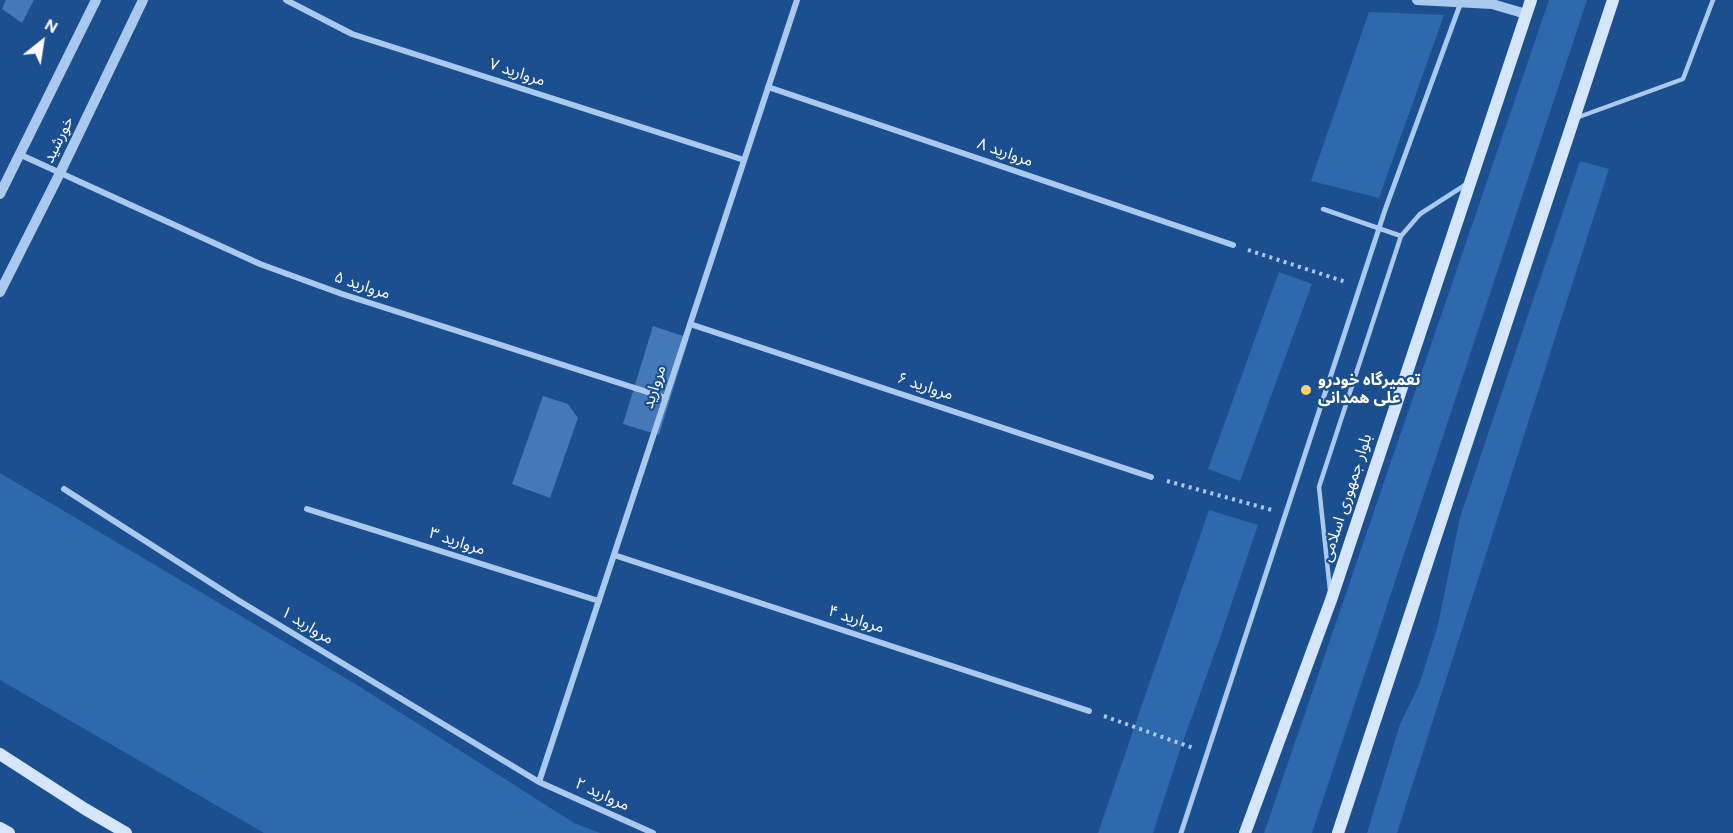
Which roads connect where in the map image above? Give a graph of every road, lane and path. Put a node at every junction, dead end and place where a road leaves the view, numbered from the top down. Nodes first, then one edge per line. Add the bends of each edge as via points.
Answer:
1 (96, 0) edge
2 (142, 0) edge
3 (286, 0) edge
4 (797, 0) edge
5 (1417, 0) edge
6 (1531, 0) edge
7 (1613, 0) edge
8 (1713, 0) edge
9 (1462, 1) edge
10 (1526, 14) junction
11 (768, 87) junction
12 (1574, 119) junction
13 (21, 155) junction
14 (744, 160) junction
15 (60, 173) junction
16 (1470, 182) junction
17 (0, 194) edge
18 (1323, 209) dead end
19 (1379, 229) junction
20 (1401, 236) junction
21 (1233, 245) joint
22 (1360, 287) junction
23 (0, 292) edge
24 (690, 324) junction
25 (666, 398) junction
26 (1151, 477) joint
27 (64, 489) dead end
28 (308, 508) dead end
29 (1285, 514) junction
30 (614, 555) junction
31 (1331, 600) junction
32 (599, 602) junction
33 (1089, 711) joint
34 (1207, 752) junction
35 (0, 754) edge
36 (539, 783) junction
37 (0, 828) edge
38 (9, 833) edge
39 (126, 833) edge
40 (653, 833) edge
41 (1181, 833) edge
42 (1245, 833) edge
43 (1338, 833) edge

1 - 13 street, خورشید
2 - 15 street, خورشید
3 - 14 street, مروارید ۷ via 352,34
4 - 11 street, مروارید
5 - 9 street
6 - 10 main road, بلوار جمهوری اسلامی
7 - 12 main road
8 - 12 lane via 1683,79
9 - 10 street via 1492,4
9 - 19 street
10 - 16 main road, بلوار جمهوری اسلامی
11 - 14 street, مروارید
11 - 21 street, مروارید ۸
12 - 43 main road
13 - 15 street, مروارید ۵
13 - 17 street, خورشید
14 - 24 street, مروارید
15 - 23 street, خورشید
15 - 25 street, مروارید ۵ via 260,264
16 - 20 lane via 1420,214
16 - 31 main road, بلوار جمهوری اسلامی
18 - 19 lane
19 - 20 lane
19 - 22 street
20 - 31 lane via 1319,488
21 - 22 path
22 - 29 street
24 - 25 street, مروارید
24 - 26 street, مروارید ۶
25 - 30 street, مروارید
26 - 29 path
27 - 36 street, مروارید ۱ via 236,599
28 - 32 street, مروارید ۳
29 - 34 street
30 - 32 street, مروارید
30 - 33 street, مروارید ۴
31 - 42 main road, بلوار جمهوری اسلامی
32 - 36 street, مروارید
33 - 34 path
34 - 41 street
35 - 39 main road
36 - 40 street, مروارید ۲
37 - 38 main road

